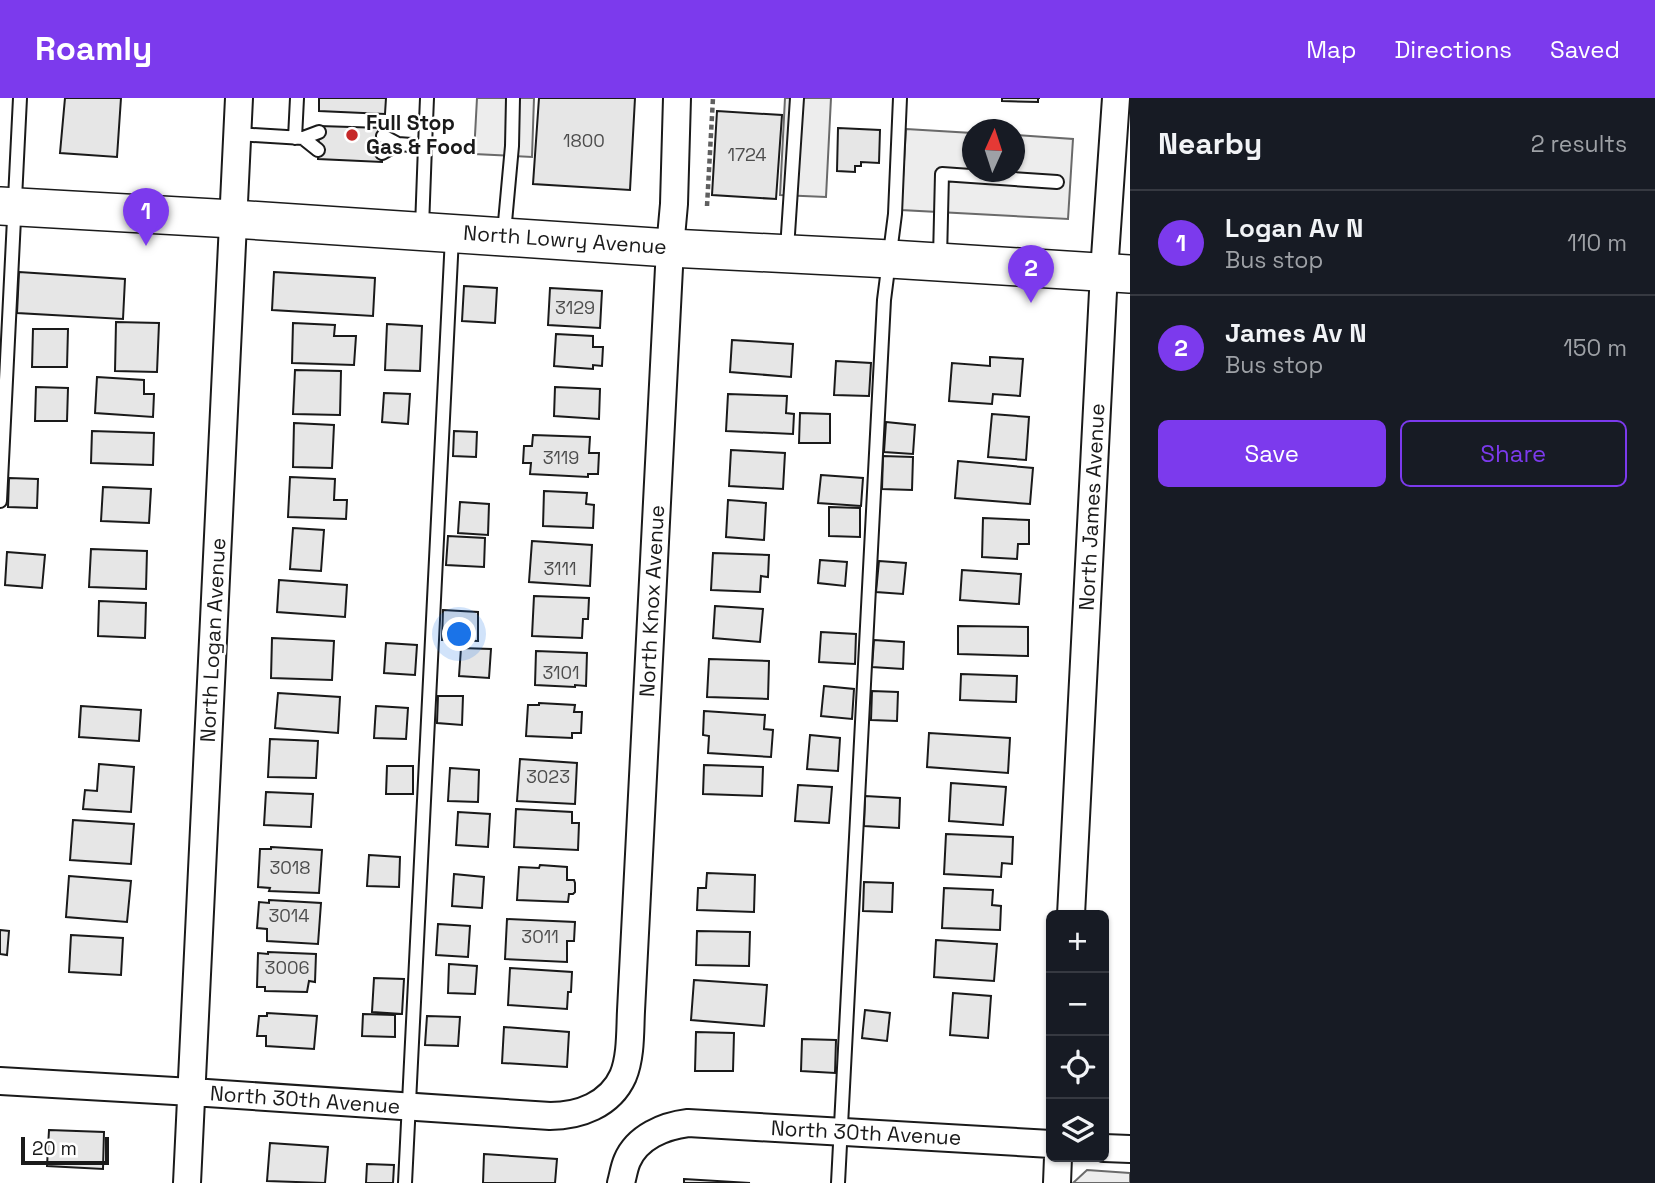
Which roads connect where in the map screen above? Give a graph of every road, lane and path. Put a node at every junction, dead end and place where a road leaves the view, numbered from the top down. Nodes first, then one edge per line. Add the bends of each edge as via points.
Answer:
1 (20, 98) edge
2 (239, 98) edge
3 (297, 98) edge
4 (426, 98) edge
5 (513, 98) edge
6 (677, 98) edge
7 (713, 98) edge
8 (797, 98) edge
9 (900, 98) edge
10 (1116, 98) edge
11 (318, 132) dead end
12 (237, 134) junction
13 (383, 136) dead end
14 (299, 138) junction
15 (398, 144) junction
16 (425, 146) junction
17 (318, 150) dead end
18 (382, 153) dead end
19 (1057, 182) dead end
20 (7, 206) edge
21 (707, 206) dead end
22 (233, 219) junction
23 (437, 232) junction
24 (504, 236) junction
25 (670, 248) junction
26 (786, 253) junction
27 (890, 259) junction
28 (939, 262) junction
29 (1117, 273) edge
30 (0, 501) edge
31 (1071, 910) edge
32 (0, 1082) edge
33 (192, 1092) junction
34 (606, 1098) joint
35 (408, 1108) junction
36 (841, 1132) junction
37 (1046, 1144) edge
38 (1109, 1148) edge
39 (1130, 1149) edge
40 (1058, 1162) edge
41 (187, 1183) edge
42 (405, 1183) edge
43 (621, 1183) edge
44 (838, 1183) edge
45 (1057, 1183) edge

1 - 20 lane
2 - 12 street, North Logan Avenue
3 - 14 lane
4 - 16 lane
5 - 24 lane
6 - 25 street, North Knox Avenue
7 - 21 path
8 - 26 lane
9 - 27 lane
10 - 29 street, North James Avenue
11 - 14 lane
12 - 14 lane
12 - 22 street, North Logan Avenue
13 - 15 lane
14 - 17 lane
15 - 16 lane
15 - 18 lane
16 - 23 lane
19 - 28 lane via 942,174
20 - 22 main road, North Lowry Avenue
20 - 30 lane
22 - 23 main road, North Lowry Avenue
22 - 33 street, North Logan Avenue
23 - 24 main road, North Lowry Avenue
23 - 35 lane
24 - 25 main road, North Lowry Avenue
25 - 26 main road, North Lowry Avenue
25 - 34 street, North Knox Avenue via 628,1051 624,1074
26 - 27 main road, North Lowry Avenue
27 - 28 main road, North Lowry Avenue
27 - 36 lane via 884,300
28 - 29 main road, North Lowry Avenue
29 - 31 street, North James Avenue
32 - 33 street, North 30th Avenue
33 - 35 street, North 30th Avenue
33 - 41 street, North Logan Avenue
34 - 35 street, North 30th Avenue via 592,1108 564,1116
35 - 42 lane
36 - 37 street, North 30th Avenue
36 - 43 street, North 30th Avenue via 674,1125 643,1140 631,1153
36 - 44 lane
38 - 39 street
40 - 45 street

